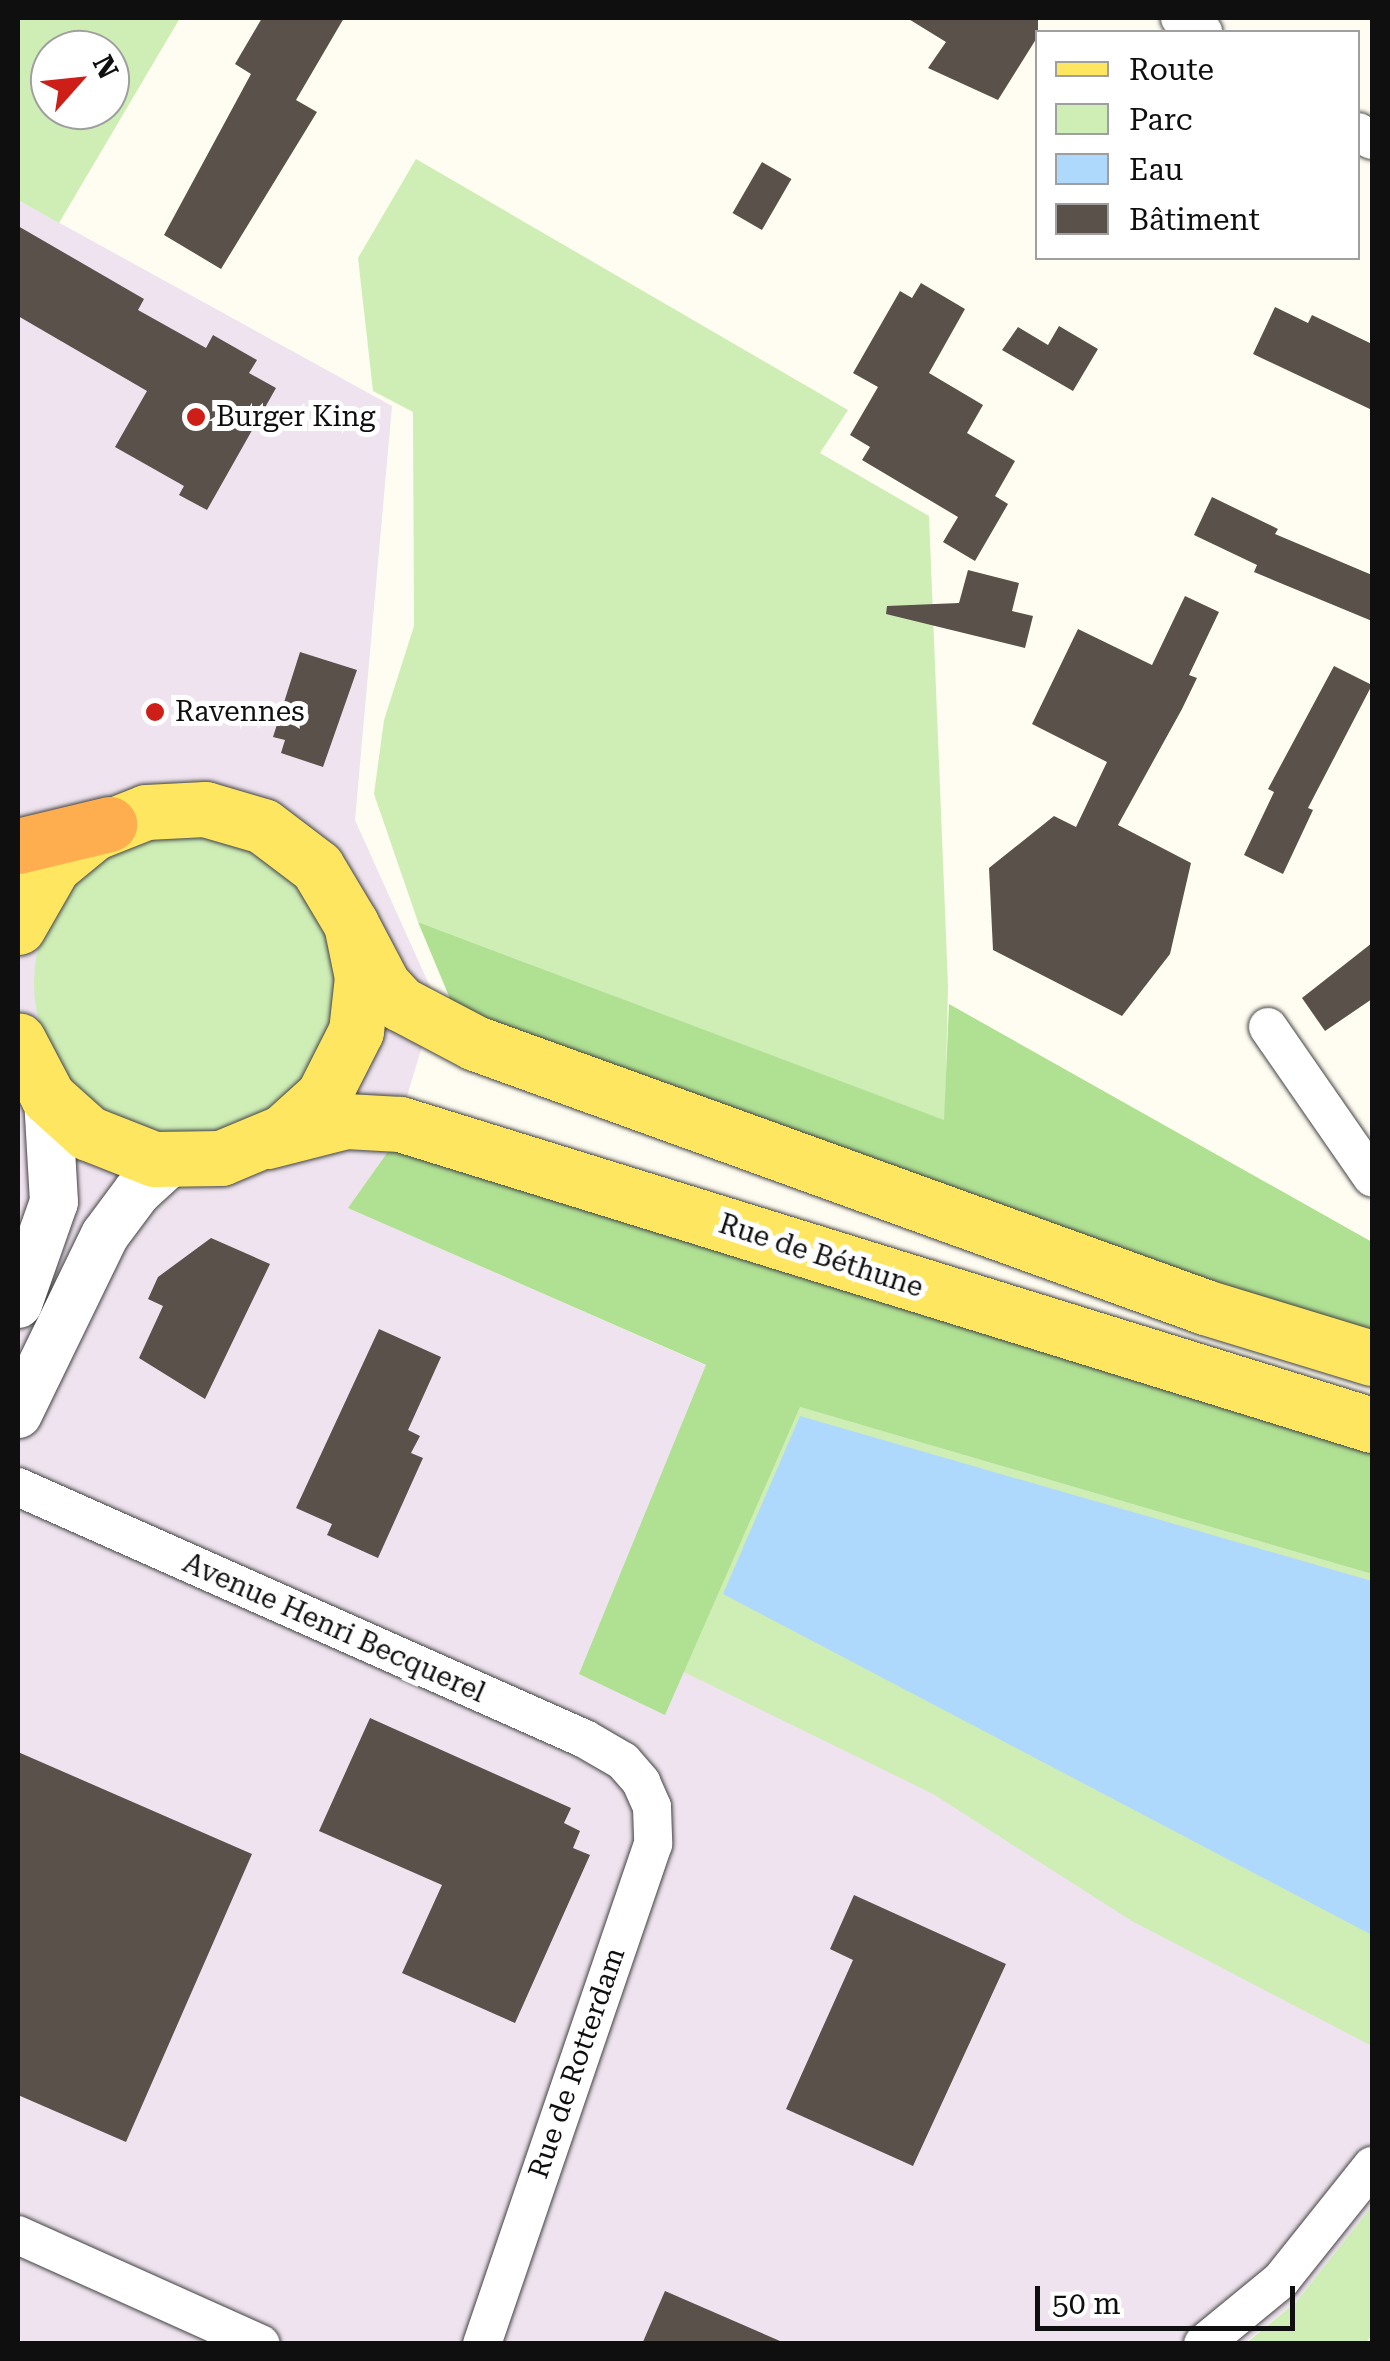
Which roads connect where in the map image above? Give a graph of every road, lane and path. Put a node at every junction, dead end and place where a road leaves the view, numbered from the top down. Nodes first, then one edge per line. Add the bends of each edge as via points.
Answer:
1 (109, 824) junction
2 (18, 846) edge
3 (351, 924) junction
4 (18, 927) edge
5 (1268, 1027) dead end
6 (18, 1040) edge
7 (48, 1097) junction
8 (267, 1142) junction
9 (172, 1161) junction
10 (1372, 1177) edge
11 (18, 1304) edge
12 (1372, 1358) edge
13 (18, 1414) edge
14 (1372, 1425) edge
15 (18, 1487) edge
16 (641, 1782) joint
17 (1372, 2166) edge
18 (18, 2235) edge
19 (261, 2344) edge
20 (482, 2344) edge
21 (1203, 2344) edge

1 - 2 highway
1 - 3 main road via 175,808 248,819 316,866
1 - 4 main road via 53,866
3 - 8 main road via 362,977 350,1048 311,1110
3 - 12 main road via 382,985 401,1004 475,1043 1205,1308
5 - 10 street
6 - 7 main road
7 - 9 main road via 104,1142
7 - 11 street via 54,1202
8 - 9 main road via 221,1158
8 - 14 main road, Rue de Béthune via 346,1121 400,1124 1131,1356
9 - 13 street via 137,1192 106,1234
15 - 16 street, Avenue Henri Becquerel via 585,1739 623,1760
16 - 20 street, Rue de Rotterdam via 652,1808 653,1844
17 - 21 street via 1281,2280
18 - 19 street

